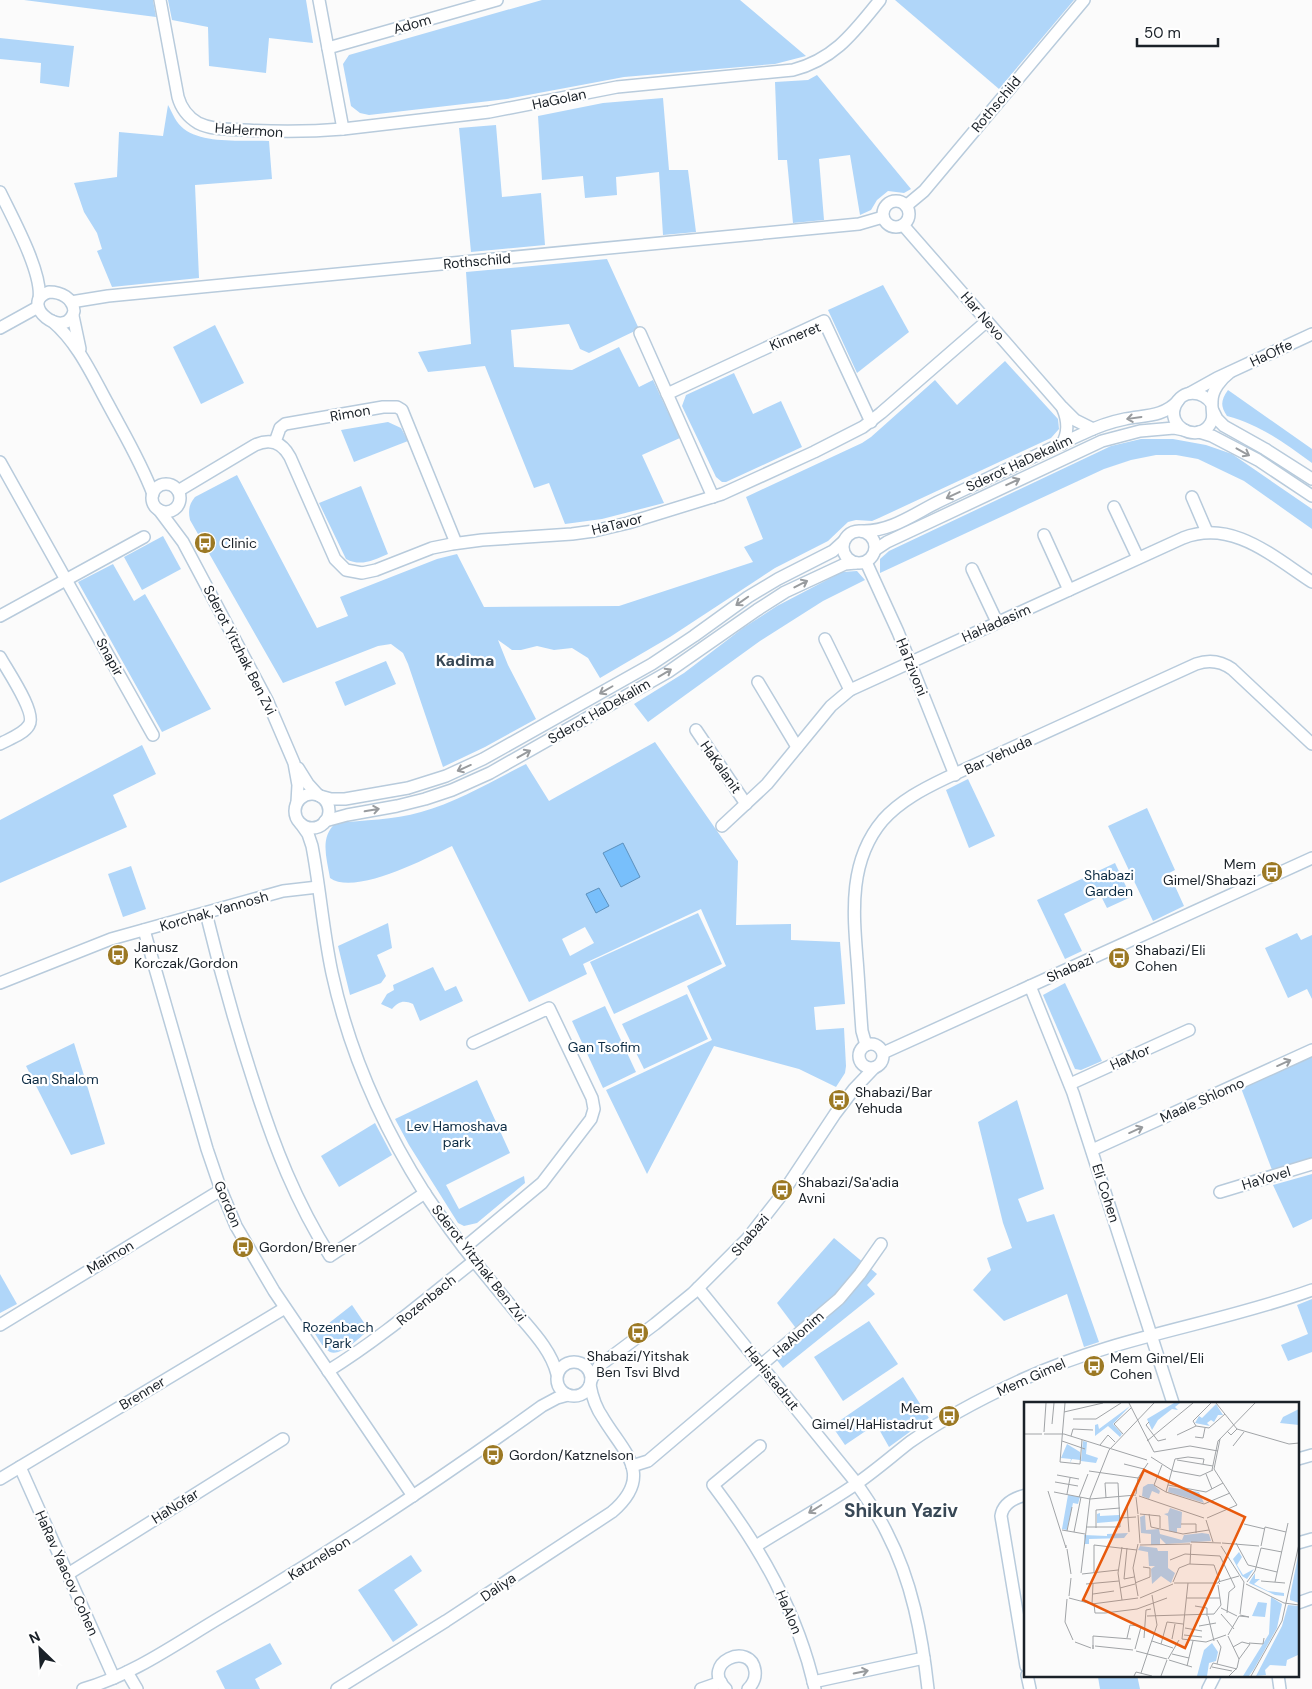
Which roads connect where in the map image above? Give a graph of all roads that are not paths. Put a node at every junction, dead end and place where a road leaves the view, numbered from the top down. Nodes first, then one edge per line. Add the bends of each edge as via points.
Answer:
1 (160, 0) edge
2 (319, 0) edge
3 (497, 0) edge
4 (880, 0) edge
5 (1084, 0) edge
6 (328, 48) junction
7 (343, 129) junction
8 (0, 192) edge
9 (906, 206) junction
10 (883, 217) junction
11 (904, 224) junction
12 (36, 271) junction
13 (57, 292) junction
14 (71, 302) junction
15 (38, 303) junction
16 (73, 316) junction
17 (986, 320) junction
18 (52, 321) junction
19 (0, 328) edge
20 (640, 333) dead end
21 (1312, 334) edge
22 (83, 358) junction
23 (1230, 373) junction
24 (667, 394) junction
25 (1188, 394) junction
26 (1178, 401) junction
27 (1062, 407) junction
28 (1212, 408) junction
29 (871, 422) junction
30 (1093, 429) junction
31 (1184, 430) junction
32 (1199, 432) junction
33 (274, 442) junction
34 (1062, 444) junction
35 (139, 460) junction
36 (0, 462) edge
37 (1312, 480) edge
38 (175, 493) junction
39 (153, 494) junction
40 (1312, 496) edge
41 (713, 497) junction
42 (1192, 497) dead end
43 (1114, 507) dead end
44 (159, 510) junction
45 (862, 531) junction
46 (1207, 532) junction
47 (1044, 535) dead end
48 (144, 537) dead end
49 (844, 541) junction
50 (184, 542) junction
51 (456, 543) junction
52 (875, 550) junction
53 (1138, 558) junction
54 (861, 563) junction
55 (972, 569) dead end
56 (66, 580) junction
57 (1312, 582) edge
58 (1069, 590) junction
59 (0, 616) edge
60 (997, 622) junction
61 (825, 639) dead end
62 (0, 658) edge
63 (910, 662) junction
64 (758, 682) dead end
65 (850, 690) junction
66 (696, 730) dead end
67 (153, 735) dead end
68 (0, 744) edge
69 (1312, 744) edge
70 (797, 747) junction
71 (293, 759) junction
72 (955, 774) junction
73 (319, 795) junction
74 (297, 802) junction
75 (746, 804) junction
76 (323, 823) junction
77 (301, 824) junction
78 (722, 826) dead end
79 (313, 849) junction
80 (1312, 858) edge
81 (318, 887) junction
82 (206, 913) junction
83 (144, 930) junction
84 (0, 983) edge
85 (1030, 986) junction
86 (1190, 1030) dead end
87 (473, 1043) dead end
88 (866, 1044) junction
89 (1312, 1050) edge
90 (883, 1052) junction
91 (859, 1059) junction
92 (874, 1068) junction
93 (1070, 1084) junction
94 (854, 1090) junction
95 (1092, 1150) junction
96 (1312, 1164) edge
97 (221, 1190) junction
98 (1220, 1192) dead end
99 (425, 1193) junction
100 (881, 1244) dead end
101 (464, 1248) junction
102 (474, 1261) junction
103 (698, 1288) junction
104 (1312, 1290) edge
105 (285, 1308) junction
106 (0, 1325) edge
107 (1151, 1334) junction
108 (538, 1337) junction
109 (616, 1353) junction
110 (576, 1362) junction
111 (761, 1366) junction
112 (328, 1371) junction
113 (557, 1378) junction
114 (590, 1382) junction
115 (570, 1396) junction
116 (1172, 1402) edge
117 (542, 1406) junction
118 (602, 1417) junction
119 (283, 1439) dead end
120 (760, 1446) dead end
121 (632, 1466) junction
122 (20, 1467) junction
123 (0, 1479) edge
124 (857, 1484) junction
125 (413, 1496) junction
126 (1024, 1496) edge
127 (756, 1546) junction
128 (68, 1574) junction
129 (1312, 1598) edge
130 (1300, 1602) edge
131 (1024, 1654) edge
132 (924, 1658) junction
133 (127, 1672) junction
134 (1027, 1676) edge
135 (1214, 1676) edge
136 (1278, 1676) edge
137 (114, 1678) junction
138 (814, 1685) edge
139 (723, 1686) edge
140 (84, 1689) edge
141 (137, 1689) edge
142 (338, 1689) edge
143 (701, 1689) edge
144 (748, 1689) edge
145 (928, 1689) edge
146 (1030, 1689) edge
147 (1208, 1689) edge
148 (1280, 1689) edge

1 - 7 street, HaHermon via 178,97 182,108 193,120 221,129 285,132
2 - 6 street
3 - 6 street, Adom
4 - 7 street, HaGolan via 837,49 819,61 793,70 618,87 489,112
5 - 9 street, Rothschild via 925,190
6 - 7 street
8 - 12 street
9 - 10 street via 898,200 890,202 884,207
9 - 11 street via 909,214
10 - 11 street via 891,226
10 - 14 street, Rothschild via 859,224
11 - 17 street, Har Nevo
12 - 13 street
12 - 15 street via 40,292
13 - 14 street
13 - 15 street via 44,294
14 - 16 street
15 - 18 street via 44,317
15 - 19 street
16 - 18 street via 66,322
16 - 22 street
17 - 27 street, Har Nevo
17 - 29 street, HaTavor
18 - 22 street
20 - 24 street
21 - 23 street, HaOffe
22 - 35 street
23 - 25 street, HaOffe
23 - 28 street, HaOffe via 1216,387
24 - 29 street, Kinneret via 824,321
24 - 41 street
25 - 26 street
25 - 28 street via 1203,395
26 -> 30 street, Sderot HaDekalim via 1156,415 1125,419
26 - 31 street via 1174,418
27 - 30 street, Har Nevo via 1075,420
27 - 34 street via 1067,425
28 - 32 street via 1211,422
28 - 37 street via 1224,426 1266,448
29 - 41 street, HaTavor via 848,436
30 - 34 street, Sderot HaDekalim
31 - 32 street
52 -> 31 street, Sderot HaDekalim via 1102,441 1140,431
32 -> 40 street via 1251,456
33 - 38 street via 255,445
33 - 51 street, HaTavor via 281,444 287,452 332,554 346,570 368,572 432,548
33 - 51 street, Rimon via 285,424 397,407 402,410
34 -> 45 street, Sderot HaDekalim via 890,526 877,531
35 - 38 street
35 - 39 street
36 - 56 street, Snapir
38 - 39 street via 158,486
38 - 44 street via 172,510
38 - 50 street, Sderot Yitzhak Ben Zvi
39 - 44 street via 154,504
41 - 51 street, HaTavor via 594,531
42 - 46 street
43 - 53 street
44 - 50 street, Sderot Yitzhak Ben Zvi
45 - 49 street, Sderot HaDekalim via 852,532
45 - 52 street via 873,538
46 - 53 street, HaHadasim via 1190,535
46 - 57 street, HaHadasim via 1243,539
47 - 58 street
48 - 56 street
49 - 54 street via 845,556
49 -> 73 street, Sderot HaDekalim via 829,553 748,597 643,669 477,762 408,788 345,800
50 - 71 street, Sderot Yitzhak Ben Zvi via 253,671
52 - 54 street, Sderot HaDekalim via 872,557
53 - 58 street, HaHadasim
54 - 63 street, HaTzivoni
76 -> 54 street, Sderot HaDekalim via 347,814 425,799 490,773 668,672 785,592 850,562
55 - 60 street
56 - 59 street
56 - 67 street, Snapir
58 - 60 street, HaHadasim
60 - 63 street, HaHadasim
61 - 65 street
62 - 68 street via 28,706 31,719 24,731
63 - 65 street, HaHadasim
63 - 72 street, HaTzivoni
64 - 70 street
65 - 70 street, HaHadasim via 831,706
66 - 75 street, HaKalanit
69 - 72 street, Bar Yehuda via 1232,669 1218,662 1206,661
70 - 75 street, HaHadasim
71 - 73 street, Sderot Yitzhak Ben Zvi
71 - 74 street, Sderot Yitzhak Ben Zvi via 298,785
72 - 88 street, Bar Yehuda via 927,787 896,808 873,833 859,864 854,925 862,1031
73 - 74 street via 307,794
73 - 76 street via 328,806
74 - 77 street via 295,815
75 - 78 street, HaHadasim
76 - 77 street via 311,828
76 - 79 street, Sderot Yitzhak Ben Zvi via 315,836
77 - 79 street, Sderot Yitzhak Ben Zvi
79 - 81 street, Sderot Yitzhak Ben Zvi
80 - 85 street, Shabazi
81 - 82 street, Korchak, Yannosh via 283,891
81 - 99 street, Sderot Yitzhak Ben Zvi via 333,980 355,1054 382,1117
82 - 83 street, Korchak, Yannosh
82 - 99 street via 233,1017 272,1140 302,1208 330,1256
83 - 84 street, Korchak, Yannosh via 92,946
83 - 97 street, Gordon
85 - 90 street, Shabazi
85 - 93 street, Eli Cohen
86 - 93 street, HaMor
87 - 101 street via 549,1008 592,1098 594,1109 591,1119 542,1183
88 - 90 street via 877,1045
88 - 91 street via 860,1050
95 -> 89 street, Maale Shlomo
90 - 92 street via 882,1062
91 - 92 street via 865,1067
91 - 94 street, Shabazi
92 - 94 street, Shabazi
93 - 95 street, Eli Cohen
94 - 103 street, Shabazi via 764,1219
95 - 107 street, Eli Cohen
96 - 98 street, HaYovel
97 - 105 street, Gordon via 245,1243
97 - 106 street, Maimon
99 - 101 street, Sderot Yitzhak Ben Zvi
100 - 111 street, HaAlonim via 845,1292
101 - 102 street, Sderot Yitzhak Ben Zvi
102 - 108 street, Sderot Yitzhak Ben Zvi
102 - 112 street, Rozenbach via 396,1324
103 - 109 street, Shabazi
103 - 111 street, HaHistadrut
104 - 107 street, Mem Gimel
105 - 112 street, Gordon
105 - 122 street, Brenner
107 - 116 street, Eli Cohen
107 - 124 street, Mem Gimel via 1066,1362 997,1391 913,1440
108 - 110 street, Sderot Yitzhak Ben Zvi via 557,1353
108 - 113 street, Sderot Yitzhak Ben Zvi via 552,1359
109 - 110 street, Shabazi
109 - 114 street, Shabazi via 597,1368
110 - 113 street via 564,1365
110 - 114 street via 588,1369
111 - 121 street, HaAlonim via 648,1461
111 - 124 street, HaHistadrut
112 - 125 street, Gordon
113 - 115 street via 559,1389
113 - 117 street, Katznelson
114 - 115 street via 583,1393
114 - 118 street
115 - 117 street, Katznelson
115 - 118 street
117 - 125 street, Katznelson
118 - 121 street
119 - 128 street, HaNofar
120 - 127 street, HaAlon via 713,1485
121 - 142 street, Daliya via 632,1488 612,1512
122 - 123 street, Brenner
122 - 128 street, HaRav Yaacov Cohen
124 -> 127 street
124 - 132 street, HaHistadrut via 899,1559 916,1613
125 - 133 street, Katznelson via 278,1583
126 - 131 street via 1007,1504 1001,1516
127 - 138 street, HaAlon via 790,1610
128 - 137 street, HaRav Yaacov Cohen
129 - 130 street
138 -> 132 street, HaAlon
132 - 145 street, HaHistadrut
133 - 137 street, Katznelson
133 - 141 street
134 - 146 street
135 - 147 street
136 - 148 street
137 - 140 street, Katznelson
139 - 143 street
139 - 144 street via 719,1671 724,1662 740,1656 750,1661 755,1670 754,1680

